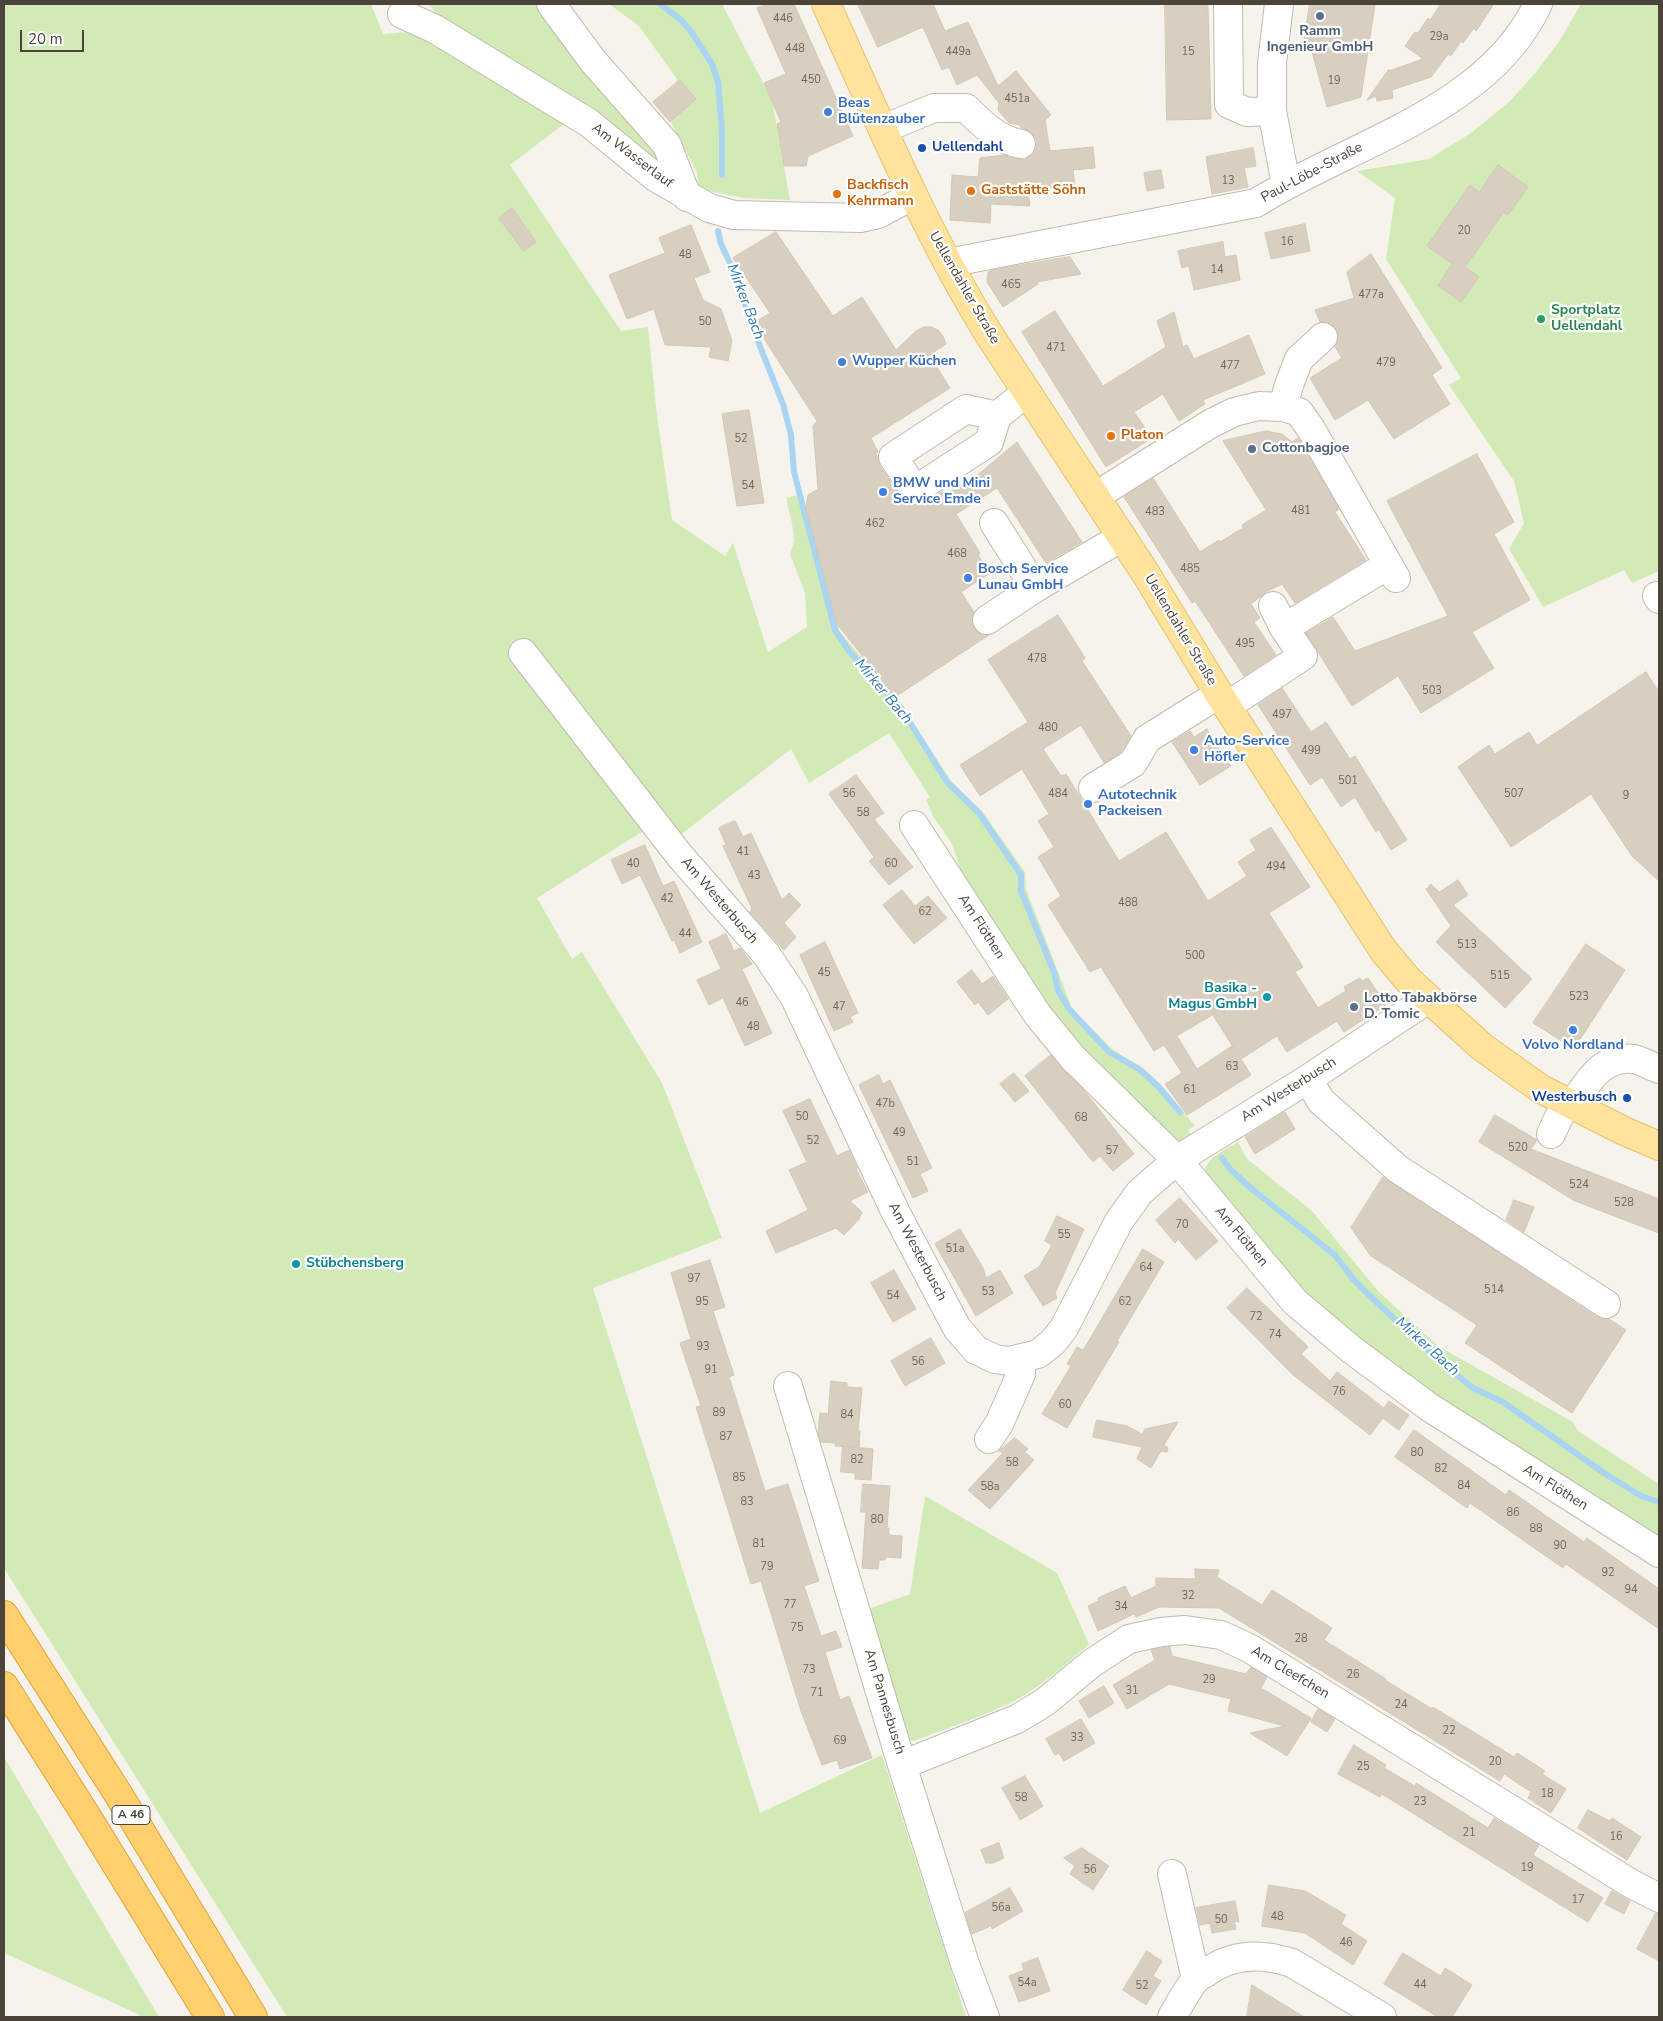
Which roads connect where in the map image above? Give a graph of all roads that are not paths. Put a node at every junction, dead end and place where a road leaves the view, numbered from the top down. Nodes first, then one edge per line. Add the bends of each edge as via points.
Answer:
1 (551, 4) edge
2 (826, 4) edge
3 (1228, 4) edge
4 (1279, 4) edge
5 (1538, 4) edge
6 (402, 14) dead end
7 (1272, 111) junction
8 (883, 129) junction
9 (1021, 144) dead end
10 (1286, 184) junction
11 (912, 196) junction
12 (687, 197) junction
13 (948, 264) junction
14 (1323, 337) dead end
15 (1027, 392) junction
16 (1283, 407) junction
17 (997, 416) dead end
18 (1096, 496) junction
19 (994, 523) dead end
20 (1122, 537) junction
21 (1035, 588) junction
22 (987, 620) dead end
23 (523, 653) dead end
24 (1223, 700) junction
25 (1093, 788) dead end
26 (914, 825) dead end
27 (1428, 999) junction
28 (1659, 1069) edge
29 (1308, 1079) junction
30 (1569, 1104) junction
31 (1551, 1134) dead end
32 (1659, 1146) edge
33 (1177, 1160) junction
34 (1606, 1304) dead end
35 (1021, 1359) junction
36 (788, 1386) dead end
37 (989, 1438) dead end
38 (1659, 1553) edge
39 (4, 1616) edge
40 (4, 1686) edge
41 (902, 1764) junction
42 (1172, 1874) dead end
43 (1659, 1898) edge
44 (1196, 1979) junction
45 (210, 2017) edge
46 (253, 2017) edge
47 (985, 2017) edge
48 (1172, 2017) edge
49 (1382, 2017) edge

1 - 12 street via 593,61 667,145
2 - 8 main road, Uellendahler Straße
3 - 7 street via 1229,104 1247,112
4 - 7 street via 1272,63
5 - 10 street, Paul-Löbe-Straße via 1510,46 1476,80 1437,108
6 - 12 street, Am Wasserlauf via 435,29 589,123 656,177
7 - 10 street
8 - 9 street via 934,108 966,108 1007,142
8 - 11 main road, Uellendahler Straße
10 - 13 street, Paul-Löbe-Straße via 1256,203
11 - 12 street, Am Wasserlauf via 878,214 860,218 734,215
11 - 13 main road, Uellendahler Straße
13 - 15 main road, Uellendahler Straße
14 - 16 street via 1299,359
15 - 17 street
15 - 18 main road, Uellendahler Straße
16 - 18 street via 1258,406 1234,412
16 - 24 street via 1299,412 1311,429 1392,571 1279,617 1303,656
18 - 20 main road, Uellendahler Straße
19 - 21 street
20 - 21 street
20 - 24 main road, Uellendahler Straße
21 - 22 street
23 - 35 street, Am Westerbusch via 680,856 766,954 794,996 895,1212 957,1328 976,1350 995,1359
24 - 25 street via 1147,739 1134,763
24 - 27 main road, Uellendahler Straße via 1383,950
26 - 33 street, Am Flöthen via 1037,1014 1073,1058
27 - 29 street, Am Westerbusch
27 - 30 main road, Uellendahler Straße via 1482,1047 1541,1089
28 - 30 street via 1636,1060 1612,1061 1598,1068
29 - 33 street, Am Westerbusch
29 - 34 street via 1321,1101 1398,1169
30 - 31 street
30 - 32 main road, Uellendahler Straße
33 - 35 street, Am Westerbusch via 1140,1192 1120,1220 1064,1328 1038,1354
33 - 38 street, Am Flöthen via 1295,1302 1352,1350 1429,1407
35 - 37 street via 1021,1374 999,1424
36 - 41 street, Am Pannesbusch
39 - 46 highway, A 46 via 120,1797
40 - 45 highway, A 46
41 - 43 street, Am Cleefchen via 1017,1719 1130,1639 1185,1630 1221,1635 1249,1648
41 - 47 street, Am Pannesbusch
42 - 44 street
44 - 48 street
44 - 49 street via 1215,1966 1238,1957 1276,1957 1292,1963

